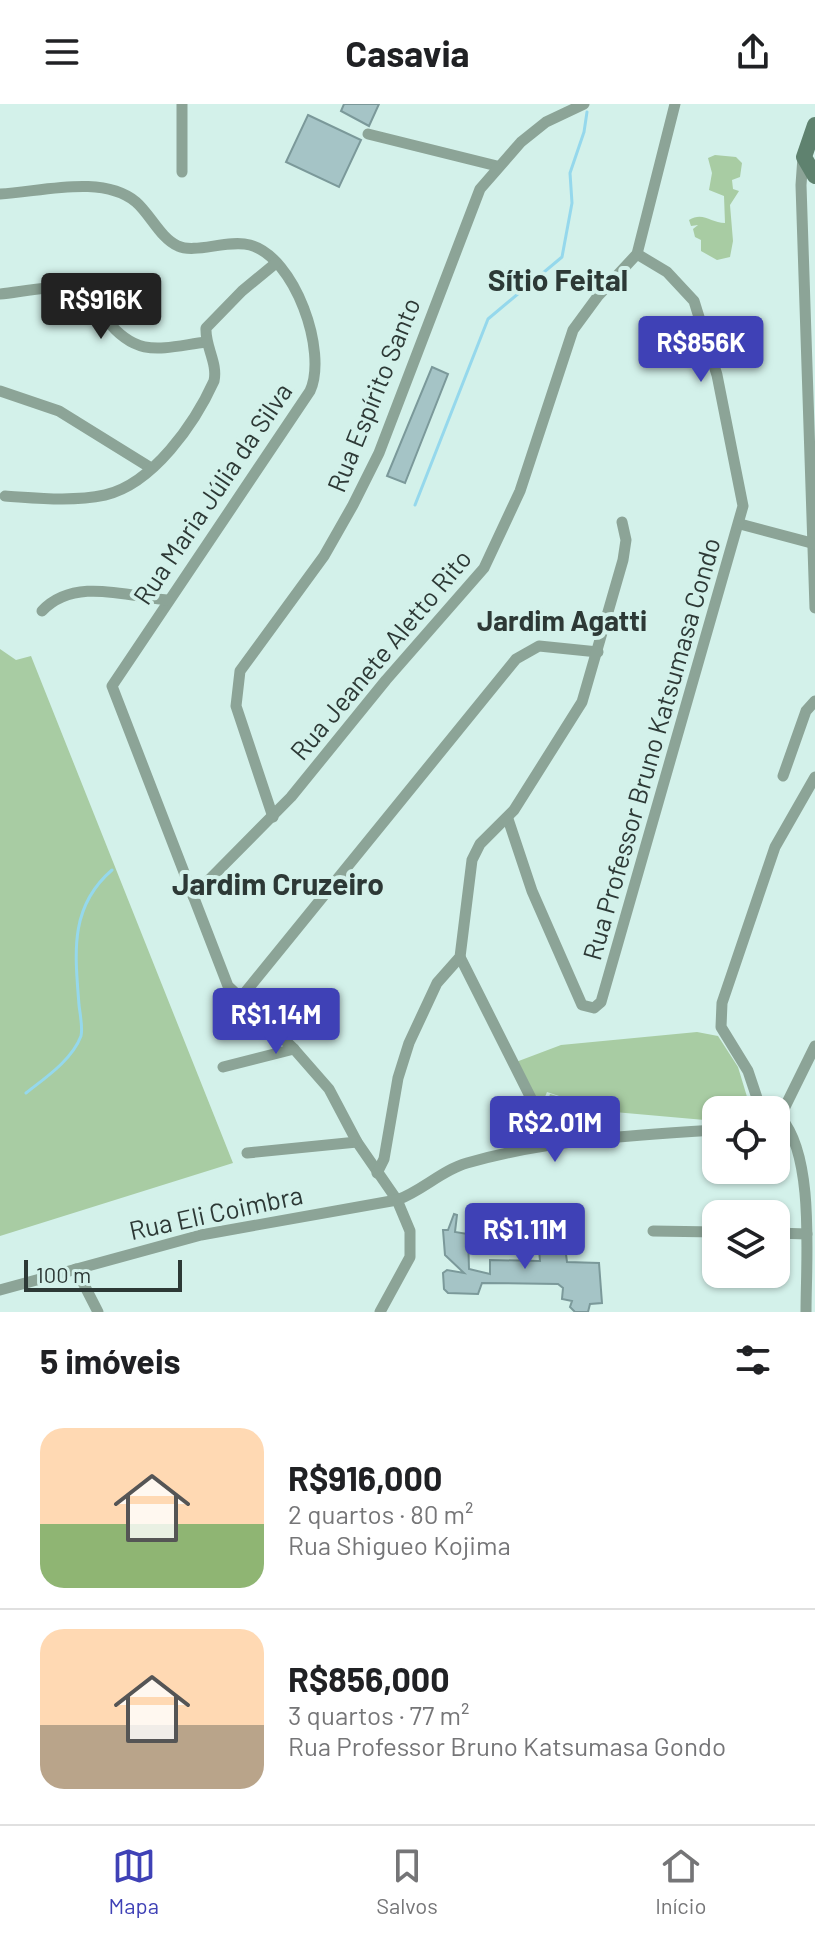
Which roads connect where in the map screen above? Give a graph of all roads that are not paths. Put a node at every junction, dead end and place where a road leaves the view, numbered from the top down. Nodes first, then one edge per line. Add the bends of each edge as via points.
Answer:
1 (182, 104) edge
2 (584, 104) edge
3 (675, 104) edge
4 (815, 125) edge
5 (368, 134) dead end
6 (804, 157) junction
7 (497, 166) junction
8 (182, 172) dead end
9 (815, 176) edge
10 (0, 194) edge
11 (637, 254) junction
12 (276, 263) junction
13 (0, 294) edge
14 (206, 342) junction
15 (0, 391) edge
16 (151, 468) junction
17 (5, 496) dead end
18 (622, 522) dead end
19 (740, 524) junction
20 (815, 544) edge
21 (167, 600) junction
22 (815, 608) edge
23 (42, 611) dead end
24 (598, 652) junction
25 (815, 701) edge
26 (783, 776) dead end
27 (815, 777) edge
28 (273, 817) junction
29 (508, 819) junction
30 (193, 896) junction
31 (460, 957) junction
32 (239, 1000) junction
33 (815, 1046) edge
34 (294, 1049) junction
35 (223, 1067) dead end
36 (756, 1096) edge
37 (790, 1096) edge
38 (702, 1131) edge
39 (790, 1134) edge
40 (357, 1142) junction
41 (555, 1146) junction
42 (247, 1153) dead end
43 (377, 1173) junction
44 (397, 1200) junction
45 (653, 1231) dead end
46 (702, 1232) edge
47 (790, 1233) edge
48 (807, 1234) junction
49 (76, 1269) junction
50 (0, 1290) edge
51 (98, 1312) edge
52 (380, 1312) edge
53 (806, 1312) edge

1 - 8 street
2 - 7 street, Rua Espírito Santo via 546,122
3 - 11 street, Rua Jeanete Aletto Rito
4 - 6 street
5 - 7 street
6 - 9 street
6 - 20 street via 801,210
7 - 28 street, Rua Espírito Santo via 467,217 379,453 353,505 324,556 240,671 236,706
10 - 12 street, Rua Maria Júlia da Silva via 85,187 119,191 149,213 180,247 246,244
11 - 19 street, Rua Professor Bruno Katsumasa Condo via 678,282 702,320 738,477
11 - 28 street, Rua Jeanete Aletto Rito via 573,330 520,491 484,568
12 - 14 street via 206,328
12 - 21 street, Rua Maria Júlia da Silva via 312,332 315,381
13 - 14 street via 56,288 76,292 94,303 123,339 143,348
14 - 16 street via 214,381
15 - 16 street via 59,411
16 - 17 street via 107,494
18 - 24 street via 623,560
19 - 20 street
19 - 29 street, Rua Professor Bruno Katsumasa Condo via 606,986 594,1008 582,1005 532,891
20 - 22 street
21 - 23 street via 71,592
21 - 30 street, Rua Maria Júlia da Silva via 112,686
24 - 29 street via 582,702
24 - 32 street via 539,646 516,659
25 - 26 street via 806,711
27 - 36 street via 775,847 722,1003 721,1027
28 - 30 street, Rua Jeanete Aletto Rito
29 - 31 street via 480,844 472,860
30 - 32 street via 216,962
31 - 41 street
31 - 43 street via 437,983 409,1043
32 - 34 street
33 - 37 street
34 - 35 street
34 - 40 street via 329,1089
38 - 41 street, Rua Eli Coimbra
39 - 48 street via 797,1142 806,1186
40 - 42 street
40 - 43 street
41 - 44 street, Rua Eli Coimbra via 465,1163
43 - 44 street
44 - 49 street, Rua Eli Coimbra via 201,1235
44 - 52 street via 410,1231 410,1257
45 - 46 street
47 - 48 street
48 - 53 street
49 - 50 street, Rua Eli Coimbra
49 - 51 street

